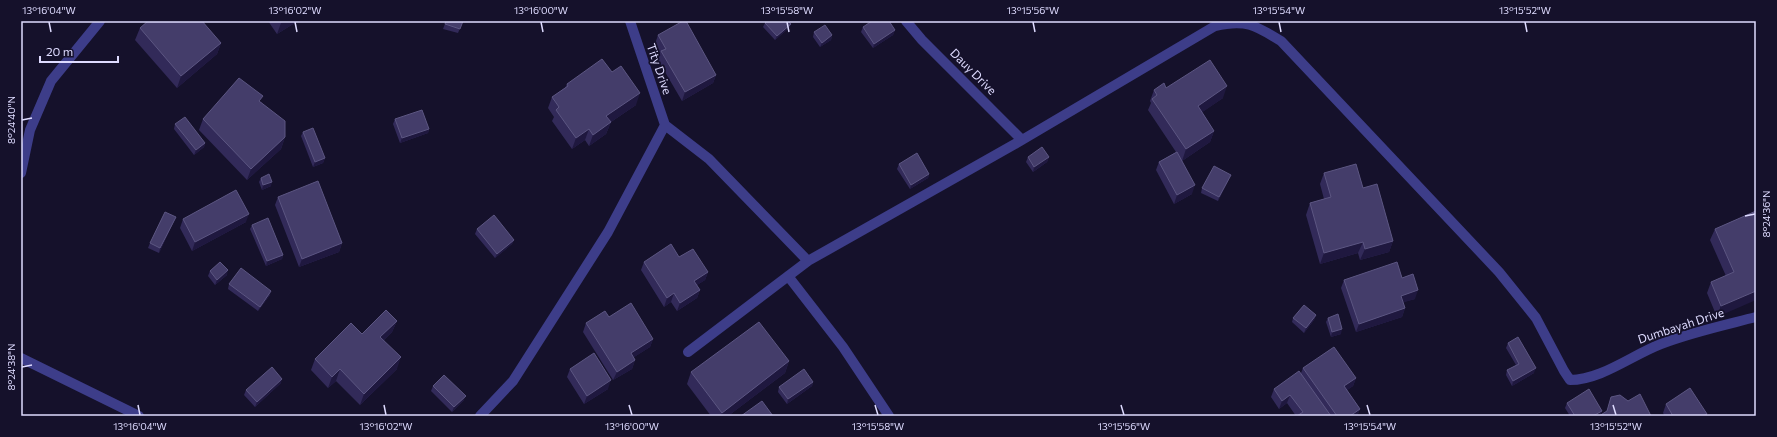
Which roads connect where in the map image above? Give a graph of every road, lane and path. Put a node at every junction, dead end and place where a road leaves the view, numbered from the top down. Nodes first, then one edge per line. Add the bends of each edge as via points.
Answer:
1 (100, 21) edge
2 (630, 21) edge
3 (906, 21) edge
4 (665, 125) junction
5 (1022, 140) junction
6 (21, 173) edge
7 (808, 261) junction
8 (788, 276) junction
9 (1756, 317) edge
10 (688, 352) dead end
11 (21, 358) edge
12 (139, 416) edge
13 (480, 416) edge
14 (889, 416) edge

1 - 6 street via 51,81 30,130
2 - 4 street, Tity Drive
3 - 5 street, Dauy Drive
4 - 7 street via 709,159
4 - 13 street via 608,232 513,381
5 - 7 street
5 - 9 street, Dumbayah Drive via 1215,26 1234,22 1257,26 1281,40 1499,272 1536,318 1570,380 1583,380 1663,343
7 - 8 street
8 - 10 street
8 - 14 street via 843,347
11 - 12 street

